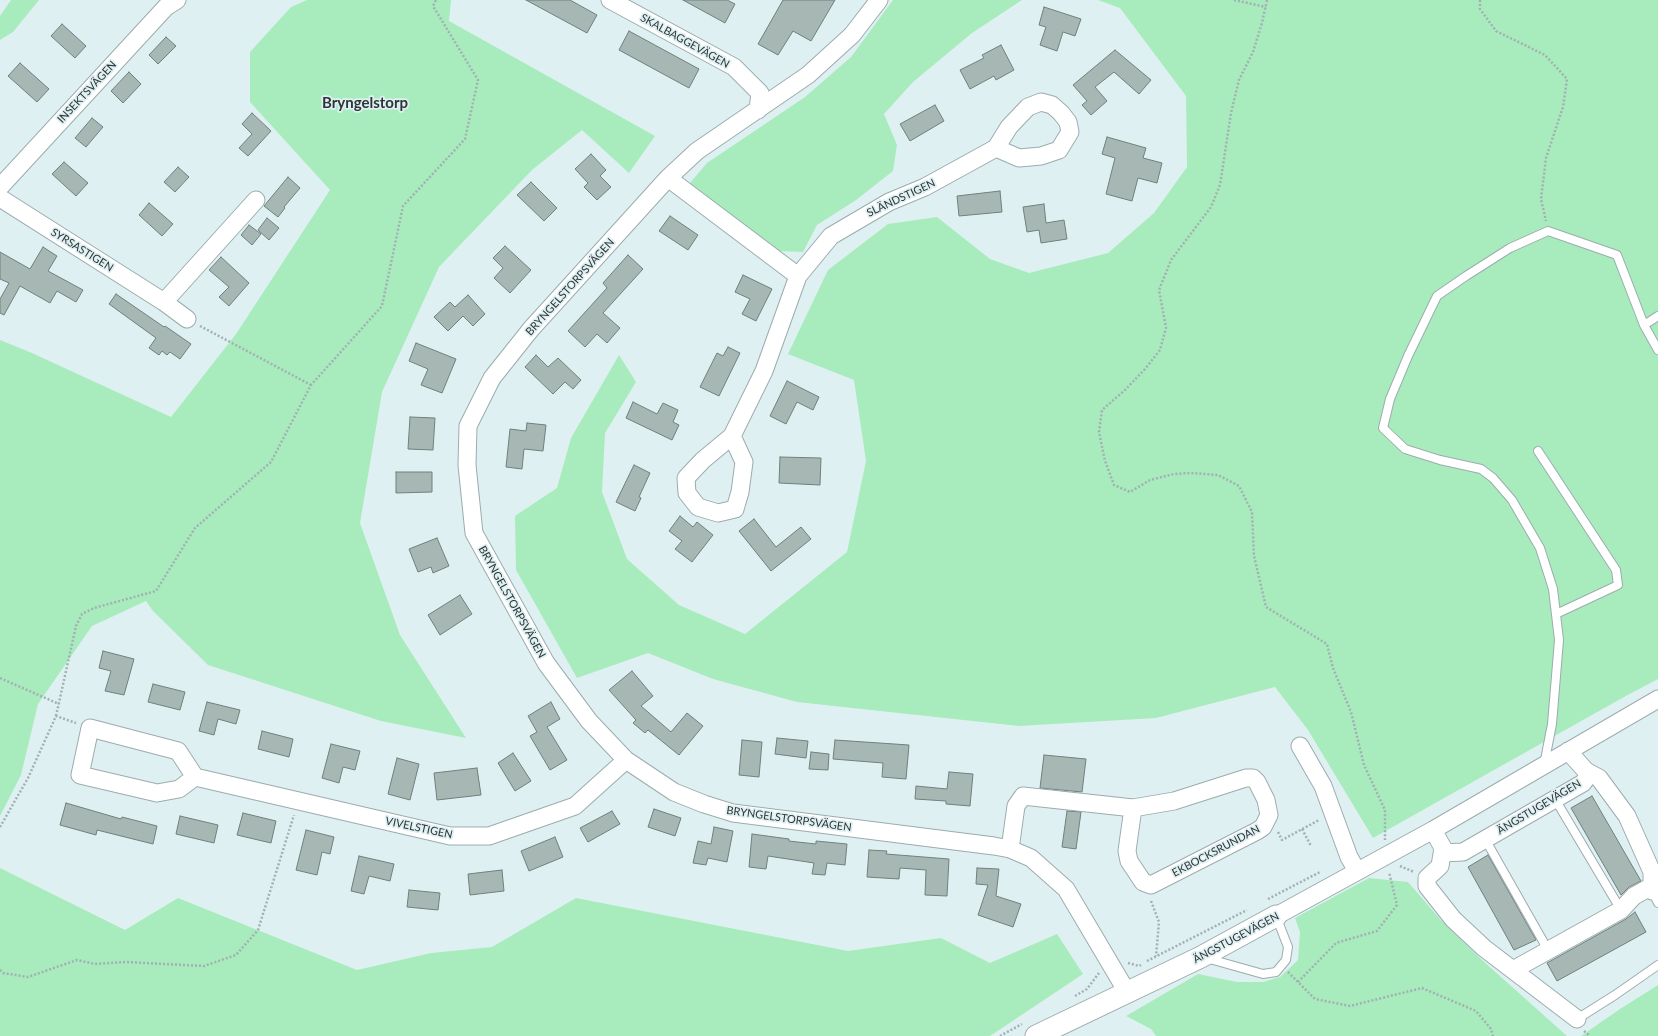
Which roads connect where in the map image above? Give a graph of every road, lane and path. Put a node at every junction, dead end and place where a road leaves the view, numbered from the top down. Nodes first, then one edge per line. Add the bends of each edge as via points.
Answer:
1 (177, 0) edge
2 (436, 0) edge
3 (610, 0) edge
4 (880, 0) edge
5 (1234, 0) edge
6 (1268, 0) edge
7 (1480, 0) edge
8 (1266, 7) junction
9 (758, 110) junction
10 (996, 148) dead end
11 (668, 178) junction
12 (0, 187) edge
13 (0, 198) edge
14 (256, 200) dead end
15 (1548, 231) junction
16 (798, 276) junction
17 (164, 302) junction
18 (1658, 316) edge
19 (187, 319) joint
20 (1644, 325) junction
21 (1658, 350) edge
22 (311, 384) junction
23 (732, 436) dead end
24 (1538, 451) dead end
25 (1556, 614) junction
26 (0, 678) edge
27 (1658, 699) edge
28 (59, 704) junction
29 (56, 716) junction
30 (90, 728) junction
31 (1300, 746) dead end
32 (1568, 751) junction
33 (626, 760) junction
34 (1544, 765) junction
35 (1590, 773) junction
36 (195, 777) junction
37 (1555, 799) junction
38 (299, 801) junction
39 (1133, 808) junction
40 (1332, 813) junction
41 (1269, 815) junction
42 (0, 827) edge
43 (1302, 829) junction
44 (1432, 830) junction
45 (1485, 839) junction
46 (1311, 846) dead end
47 (1010, 849) junction
48 (1442, 853) junction
49 (1386, 859) junction
50 (1321, 871) dead end
51 (1357, 871) junction
52 (1427, 878) junction
53 (1146, 883) junction
54 (1654, 893) edge
55 (1252, 907) dead end
56 (1271, 908) junction
57 (1621, 910) junction
58 (1548, 950) junction
59 (1156, 957) junction
60 (1201, 957) junction
61 (1281, 965) junction
62 (1658, 965) edge
63 (1112, 966) junction
64 (0, 970) edge
65 (1513, 970) junction
66 (1298, 982) junction
67 (1127, 992) junction
68 (1074, 996) dead end
69 (1577, 1019) joint
70 (1031, 1029) edge
71 (1000, 1036) edge
72 (1493, 1036) edge

1 - 12 street, INSEKTSVÄGEN via 166,6
2 - 22 path via 433,6 478,80 465,139 403,206 382,306
3 - 9 street, SKALBAGGEVÄGEN via 734,67 760,93
4 - 9 street, BRYNGELSTORPSVÄGEN via 852,35 808,75
5 - 8 path
6 - 8 path
7 - 15 path via 1480,8 1496,32 1545,55 1567,79 1563,107 1546,158 1541,200
8 - 49 path via 1253,52 1239,80 1226,139 1220,185 1211,207 1171,260 1159,290 1166,328 1160,350 1125,390 1102,410 1098,432 1114,485 1130,492 1150,480 1191,473 1218,475 1239,486 1252,512 1254,556 1266,607 1327,644 1333,668 1351,712 1364,765 1385,810
9 - 11 street, BRYNGELSTORPSVÄGEN via 697,151
10 - 16 street, SLÄNDSTIGEN via 925,187 889,202 831,236
11 - 16 street
11 - 33 street, BRYNGELSTORPSVÄGEN via 531,329 492,378 468,426 467,465 474,533 546,663 589,721
13 - 17 street, SYRSASTIGEN
14 - 17 street
15 - 20 lane via 1617,255
15 - 25 lane via 1510,248 1437,296 1390,399 1383,428 1406,449 1481,469 1493,478 1512,500 1540,548 1553,589
16 - 23 street, SLÄNDSTIGEN via 764,372
17 - 19 street, SYRSASTIGEN
18 - 20 lane
19 - 22 path
20 - 21 lane
22 - 28 path via 271,462 195,528 156,591 94,608 82,614 76,626
24 - 25 lane via 1616,570 1618,585
25 - 34 lane via 1559,640 1552,724
26 - 28 path
27 - 32 street, ÄNGSTUGEVÄGEN
28 - 29 path
29 - 30 path
29 - 42 path via 28,778
30 - 36 street via 178,751
30 - 36 street via 80,775 157,793 179,790
31 - 40 street via 1322,786
32 - 34 street, ÄNGSTUGEVÄGEN
32 - 35 street, ÄNGSTUGEVÄGEN via 1575,761
33 - 38 street, VIVELSTIGEN via 575,806 489,836 450,836
33 - 47 street, BRYNGELSTORPSVÄGEN via 674,792 733,813
34 - 44 street, ÄNGSTUGEVÄGEN
35 - 37 street, ÄNGSTUGEVÄGEN via 1583,783
35 - 54 street, ÄNGSTUGEVÄGEN via 1599,778 1627,816 1652,872
36 - 38 street, VIVELSTIGEN
37 - 45 street, ÄNGSTUGEVÄGEN
37 - 57 lane
38 - 64 path via 258,930 236,955 204,966 126,962 95,964 77,960 28,977 3,973
39 - 41 street, EKBOCKSRUNDAN via 1174,800 1253,778 1266,800
39 - 47 street, EKBOCKSRUNDAN via 1023,796 1016,806
39 - 53 street via 1127,851 1129,861
40 - 43 path
40 - 51 street
41 - 43 path via 1282,840
41 - 53 street, EKBOCKSRUNDAN via 1263,828 1151,885
43 - 46 path
44 - 48 street via 1443,848
44 - 49 street, ÄNGSTUGEVÄGEN
45 - 48 street, ÄNGSTUGEVÄGEN via 1463,852
45 - 58 lane
47 - 63 street, BRYNGELSTORPSVÄGEN via 1031,858 1066,889
48 - 52 street via 1440,866
49 - 51 street, ÄNGSTUGEVÄGEN
49 - 52 path
49 - 66 path via 1397,905 1377,931 1336,943
50 - 56 path
51 - 56 street, ÄNGSTUGEVÄGEN
52 - 65 street via 1427,886 1453,919 1484,948
53 - 59 path via 1146,892 1159,922
54 - 57 street, ÄNGSTUGEVÄGEN via 1634,896
55 - 59 path
56 - 60 street, ÄNGSTUGEVÄGEN
56 - 61 lane via 1288,947 1286,960
57 - 58 street, ÄNGSTUGEVÄGEN
58 - 65 street, ÄNGSTUGEVÄGEN
59 - 63 path via 1139,966 1122,961
60 - 61 lane via 1263,974 1276,972
60 - 67 street, ÄNGSTUGEVÄGEN
61 - 66 path
62 - 69 lane
63 - 67 street, BRYNGELSTORPSVÄGEN
63 - 68 path via 1098,973 1088,989
65 - 69 street
66 - 72 path via 1315,999 1350,1006 1422,988 1476,1011 1491,1029
67 - 70 street, ÄNGSTUGEVÄGEN
70 - 71 path

